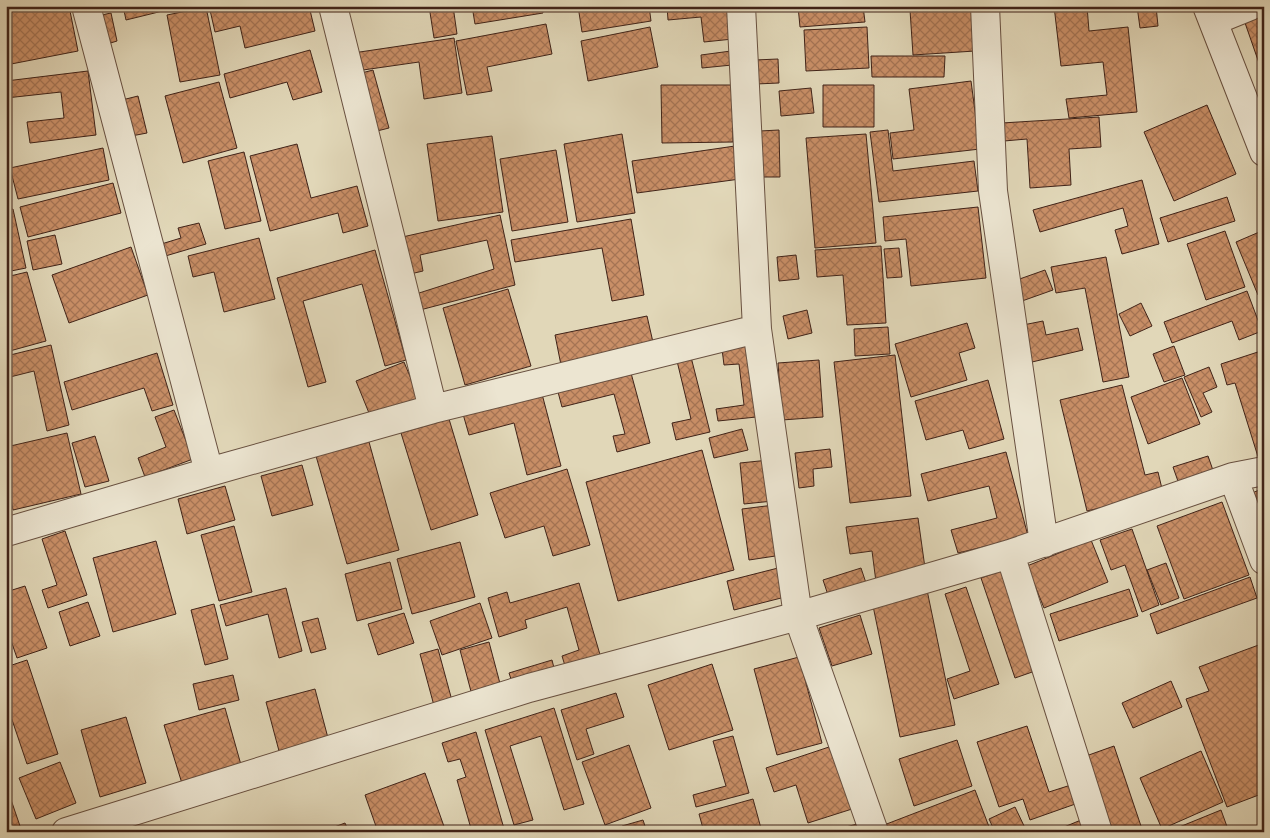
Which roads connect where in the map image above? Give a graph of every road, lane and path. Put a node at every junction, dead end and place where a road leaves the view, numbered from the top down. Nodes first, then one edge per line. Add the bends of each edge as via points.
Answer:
1 (86, 6) edge
2 (333, 6) edge
3 (741, 6) edge
4 (985, 6) edge
5 (1250, 6) edge
6 (1210, 14) edge
7 (1264, 152) edge
8 (757, 329) junction
9 (433, 409) junction
10 (1264, 471) edge
11 (208, 472) junction
12 (1233, 477) junction
13 (6, 532) edge
14 (1044, 543) junction
15 (1010, 554) junction
16 (1264, 560) edge
17 (798, 616) junction
18 (66, 832) edge
19 (874, 832) edge
20 (1098, 832) edge

1 - 11 street
2 - 9 street
3 - 8 street
4 - 14 street via 993,191
5 - 6 street
6 - 7 street
8 - 9 street
8 - 17 street
9 - 11 street
10 - 12 street
11 - 13 street
12 - 14 street
12 - 16 street
14 - 15 street
15 - 17 street
15 - 20 street
17 - 18 street via 529,688
17 - 19 street

